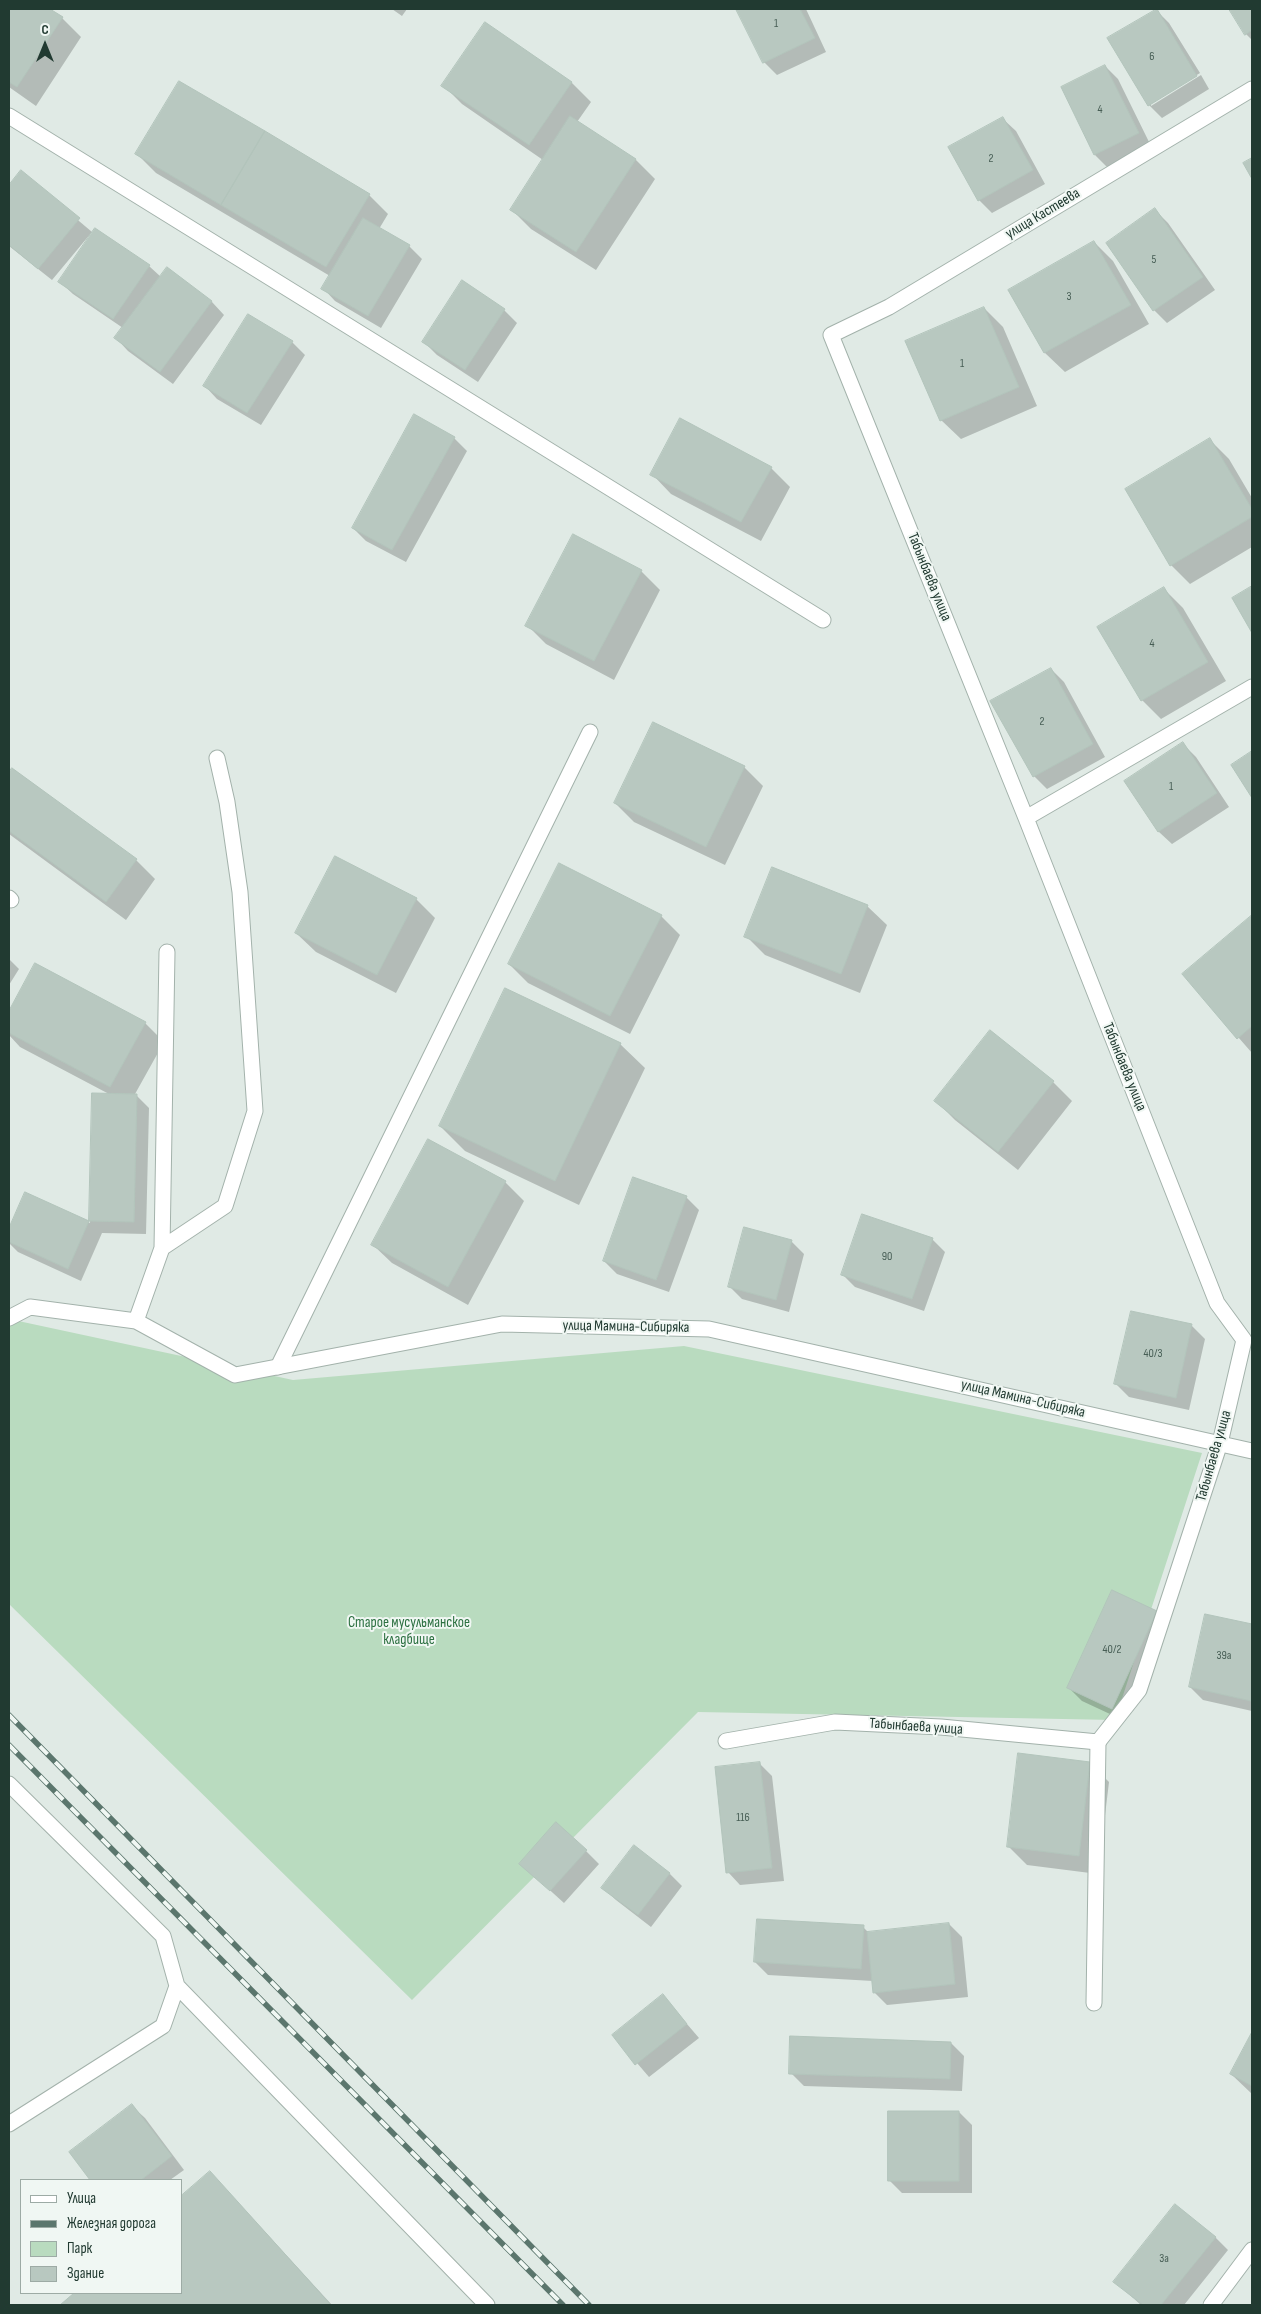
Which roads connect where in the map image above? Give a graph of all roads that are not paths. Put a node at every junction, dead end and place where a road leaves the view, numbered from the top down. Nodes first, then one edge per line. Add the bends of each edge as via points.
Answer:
1 (1252, 89) edge
2 (9, 116) edge
3 (831, 334) joint
4 (823, 620) dead end
5 (1252, 688) edge
6 (590, 732) dead end
7 (218, 758) dead end
8 (1026, 818) junction
9 (167, 952) dead end
10 (162, 1248) junction
11 (9, 1318) edge
12 (136, 1321) junction
13 (278, 1367) junction
14 (1220, 1443) junction
15 (1252, 1450) edge
16 (726, 1741) dead end
17 (1098, 1742) junction
18 (9, 1784) edge
19 (177, 1986) junction
20 (1094, 2003) dead end
21 (9, 2124) edge
22 (1252, 2250) edge
23 (487, 2305) edge
24 (1211, 2305) edge

1 - 3 street, улица Кастеева via 889,307
2 - 4 street
3 - 8 street, Табынбаева улица
5 - 8 street
6 - 13 street
7 - 10 street via 240,892 255,1111 225,1206
8 - 14 street, Табынбаева улица via 1218,1303 1244,1340
9 - 10 street
10 - 12 street
11 - 12 street, улица Мамина-Сибиряка via 30,1307
12 - 13 street, улица Мамина-Сибиряка via 235,1375
13 - 14 street, улица Мамина-Сибиряка via 502,1324 709,1329
14 - 15 street, улица Мамина-Сибиряка
14 - 17 street, Табынбаева улица via 1139,1690
16 - 17 street, Табынбаева улица via 836,1722 941,1727
17 - 20 street
18 - 19 street via 163,1936
19 - 21 street via 163,2026
19 - 23 street
22 - 24 street

